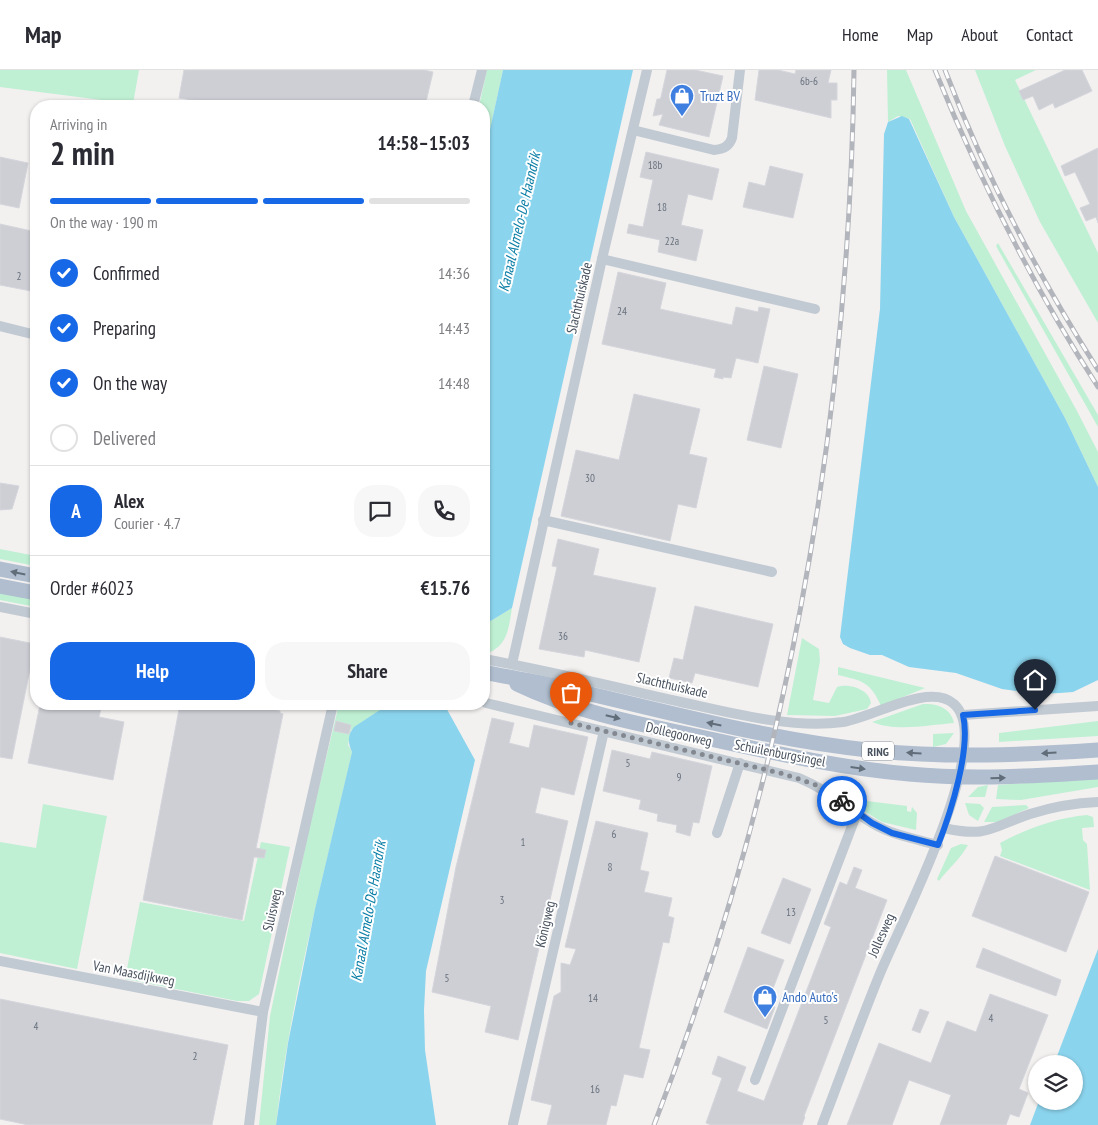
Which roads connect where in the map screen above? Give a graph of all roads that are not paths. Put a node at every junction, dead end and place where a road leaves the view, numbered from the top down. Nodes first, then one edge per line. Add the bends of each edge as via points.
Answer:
1 (482, 70) edge
2 (647, 70) edge
3 (740, 70) edge
4 (474, 100) edge
5 (633, 130) junction
6 (602, 258) junction
7 (815, 309) dead end
8 (0, 326) edge
9 (30, 334) edge
10 (543, 520) junction
11 (0, 569) edge
12 (772, 572) dead end
13 (30, 575) edge
14 (0, 586) edge
15 (30, 592) edge
16 (0, 607) edge
17 (30, 613) edge
18 (490, 660) edge
19 (512, 664) junction
20 (490, 673) edge
21 (502, 676) junction
22 (490, 705) edge
23 (1098, 706) edge
24 (332, 710) edge
25 (963, 715) junction
26 (604, 731) junction
27 (1098, 750) edge
28 (962, 755) junction
29 (740, 763) junction
30 (1098, 772) edge
31 (957, 777) junction
32 (1098, 802) edge
33 (857, 813) junction
34 (944, 828) junction
35 (717, 833) dead end
36 (938, 845) junction
37 (0, 961) edge
38 (263, 1012) junction
39 (755, 1080) dead end
40 (513, 1124) edge
41 (249, 1125) edge
42 (822, 1125) edge

1 - 4 street
2 - 5 street, Slachthuiskade
3 - 5 street via 732,138 725,147 714,150
5 - 6 street, Slachthuiskade
6 - 7 street, Slachthuiskade
6 - 10 street, Slachthuiskade
8 - 9 street
10 - 12 street
10 - 19 street, Slachthuiskade
13 -> 11 main road
14 - 15 main road
16 - 17 street
18 - 19 street
19 - 25 street, Slachthuiskade via 738,714 812,724 850,721 929,695 946,699
20 - 21 main road, Schuilenburgsingel / RING
28 -> 21 main road, Schuilenburgsingel / RING via 876,751 795,740
21 -> 31 main road, Schuilenburgsingel / RING via 546,698 666,730 852,767
22 - 26 street, Dollegoorweg
23 - 25 street
24 - 38 street, Sluisweg
25 - 28 street via 966,729
26 - 29 street, Dollegoorweg
26 - 40 street, Königweg
27 -> 28 main road, Schuilenburgsingel / RING
28 - 31 street, Jollesweg
29 - 33 street, Dollegoorweg via 816,785
29 - 35 street
31 -> 30 main road, Schuilenburgsingel / RING
31 - 34 street, Jollesweg
32 - 34 street via 1049,809 985,832
33 - 36 street, Dollegoorweg via 892,833
33 - 39 street
34 - 36 street, Jollesweg
36 - 42 street, Jollesweg via 881,969
37 - 38 street, Van Maasdijkweg
38 - 41 street, Sluisweg

